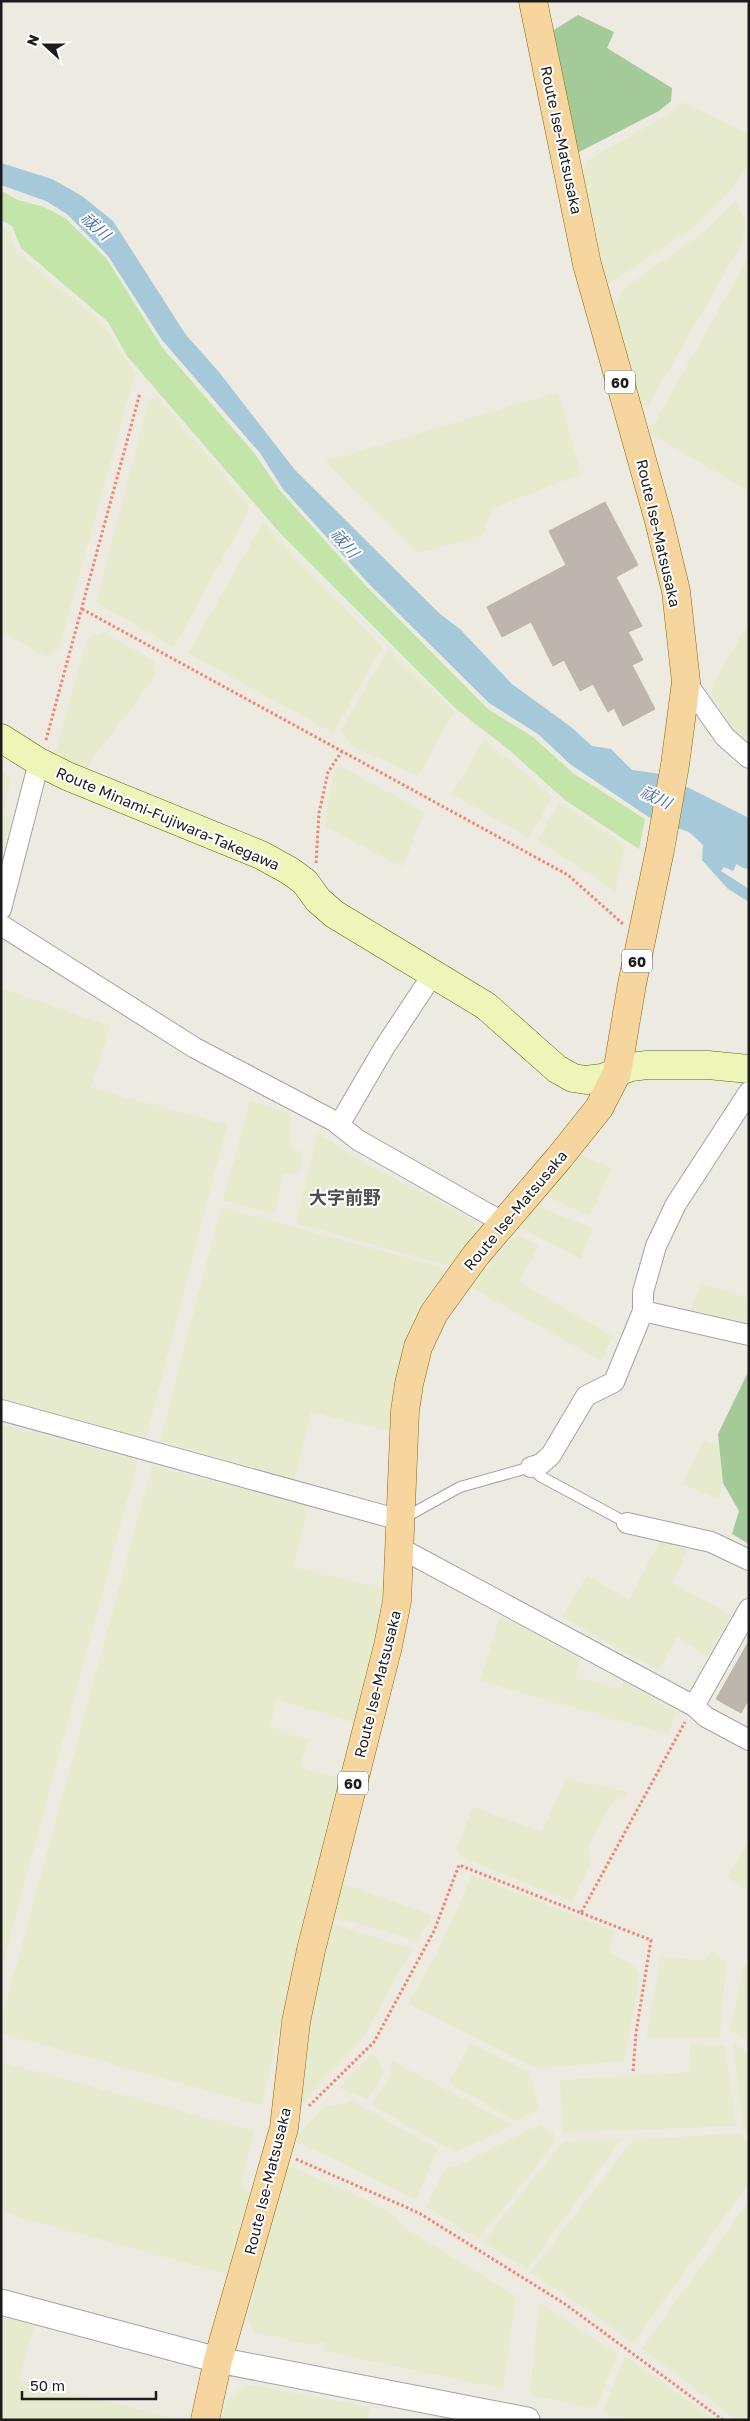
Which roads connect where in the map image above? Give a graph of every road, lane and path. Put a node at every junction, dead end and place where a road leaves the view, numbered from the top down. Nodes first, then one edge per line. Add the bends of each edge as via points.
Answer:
1 (533, 1) edge
2 (140, 394) dead end
3 (82, 609) junction
4 (686, 682) junction
5 (1, 738) edge
6 (342, 751) junction
7 (749, 758) edge
8 (39, 762) junction
9 (308, 886) junction
10 (1, 909) edge
11 (1, 925) edge
12 (641, 940) junction
13 (434, 974) junction
14 (749, 1069) edge
15 (617, 1073) junction
16 (749, 1092) edge
17 (339, 1125) junction
18 (504, 1223) junction
19 (643, 1311) junction
20 (749, 1335) edge
21 (1, 1410) edge
22 (531, 1467) junction
23 (400, 1520) junction
24 (627, 1523) joint
25 (400, 1548) junction
26 (749, 1560) edge
27 (749, 1609) edge
28 (694, 1706) junction
29 (749, 1740) edge
30 (582, 1912) junction
31 (634, 2072) dead end
32 (307, 2108) dead end
33 (278, 2151) junction
34 (1, 2302) edge
35 (218, 2360) junction
36 (204, 2420) edge
37 (527, 2420) edge
38 (723, 2420) edge

1 - 4 main road, Route Ise-Matsusaka / 60 via 587,264 676,591
2 - 3 path
3 - 6 path
3 - 8 path
4 - 7 street via 725,737
4 - 12 main road, Route Ise-Matsusaka / 60 via 675,765
5 - 8 main road, Route Minami-Fujiwara-Takegawa
6 - 9 path via 328,772 319,813 314,881
6 - 12 path via 568,875
8 - 9 main road, Route Minami-Fujiwara-Takegawa via 261,855 290,871
8 - 10 street
9 - 13 main road, Route Minami-Fujiwara-Takegawa via 334,914
11 - 17 street via 194,1048
12 - 15 main road, Route Ise-Matsusaka / 60
13 - 15 main road, Route Minami-Fujiwara-Takegawa via 486,1006 557,1070 586,1080
13 - 17 street via 384,1048
14 - 15 main road, Route Minami-Fujiwara-Takegawa via 647,1065
15 - 18 main road, Route Ise-Matsusaka / 60 via 599,1108
16 - 19 street via 676,1204 656,1246 642,1292
17 - 18 street via 358,1140
18 - 23 main road, Route Ise-Matsusaka / 60 via 445,1297 418,1347 405,1411
19 - 20 street
19 - 22 street via 614,1382 586,1396 551,1455 541,1464
21 - 23 street
22 - 23 lane via 460,1487
22 - 24 lane via 540,1476
23 - 25 main road, Route Ise-Matsusaka / 60
24 - 26 street via 711,1542
25 - 28 street
25 - 33 main road, Route Ise-Matsusaka / 60 via 397,1601 388,1646 311,1950 296,2022 287,2106
27 - 28 street
28 - 29 street via 706,1717
28 - 30 path
30 - 31 path via 651,1940 636,2033
30 - 32 path via 459,1865 434,1931 374,2042
33 - 35 main road, Route Ise-Matsusaka / 60
33 - 38 path via 419,2213 565,2304
34 - 35 street
35 - 36 main road, Route Ise-Matsusaka / 60
35 - 37 street

